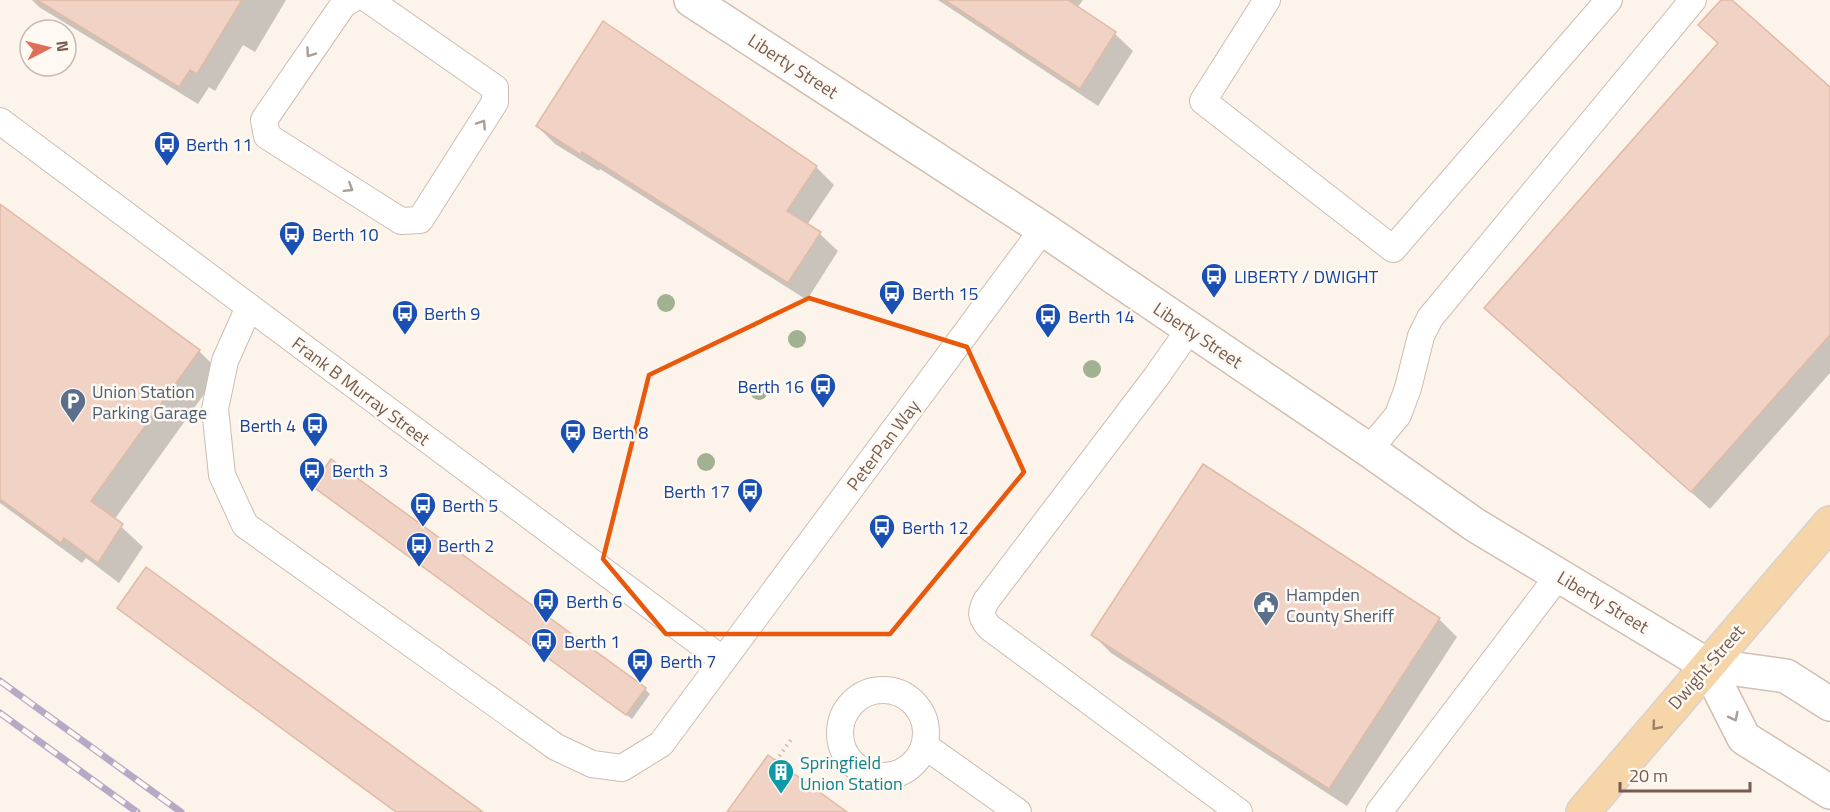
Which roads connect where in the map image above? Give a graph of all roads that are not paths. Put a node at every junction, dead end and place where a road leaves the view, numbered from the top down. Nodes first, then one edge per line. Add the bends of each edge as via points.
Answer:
1 (351, 0) edge
2 (369, 0) edge
3 (691, 0) edge
4 (1267, 0) edge
5 (1609, 0) edge
6 (1693, 0) edge
7 (0, 122) edge
8 (1043, 230) junction
9 (249, 307) junction
10 (1189, 330) junction
11 (1369, 450) junction
12 (1830, 523) edge
13 (1559, 575) junction
14 (723, 660) junction
15 (1707, 665) junction
16 (1830, 704) edge
17 (925, 746) dead end
18 (1830, 792) edge
19 (1018, 812) edge
20 (1239, 812) edge
21 (1379, 812) edge
22 (1583, 812) edge

1 -> 2 lane via 343,5 264,120 267,136 401,221 420,220 495,102 495,88
3 - 8 main road, Liberty Street
4 - 5 lane via 1203,101 1393,249
6 - 11 lane via 1430,318 1398,414
7 - 9 lane, Frank B Murray Street
8 - 10 main road, Liberty Street
8 - 14 lane, PeterPan Way
9 - 14 lane, Frank B Murray Street
9 - 14 lane, PeterPan Way via 225,361 215,409 222,475 245,525 556,747 592,764 622,768 661,744
10 - 11 main road, Liberty Street
10 - 20 lane via 986,601 982,618
11 - 13 main road, Liberty Street via 1474,525
12 - 15 main road, Dwight Street
13 - 15 main road, Liberty Street
13 - 21 lane
15 - 16 main road, Liberty Street via 1786,676
15 -> 18 main road via 1744,738
15 -> 22 main road, Dwight Street
17 - 19 lane

